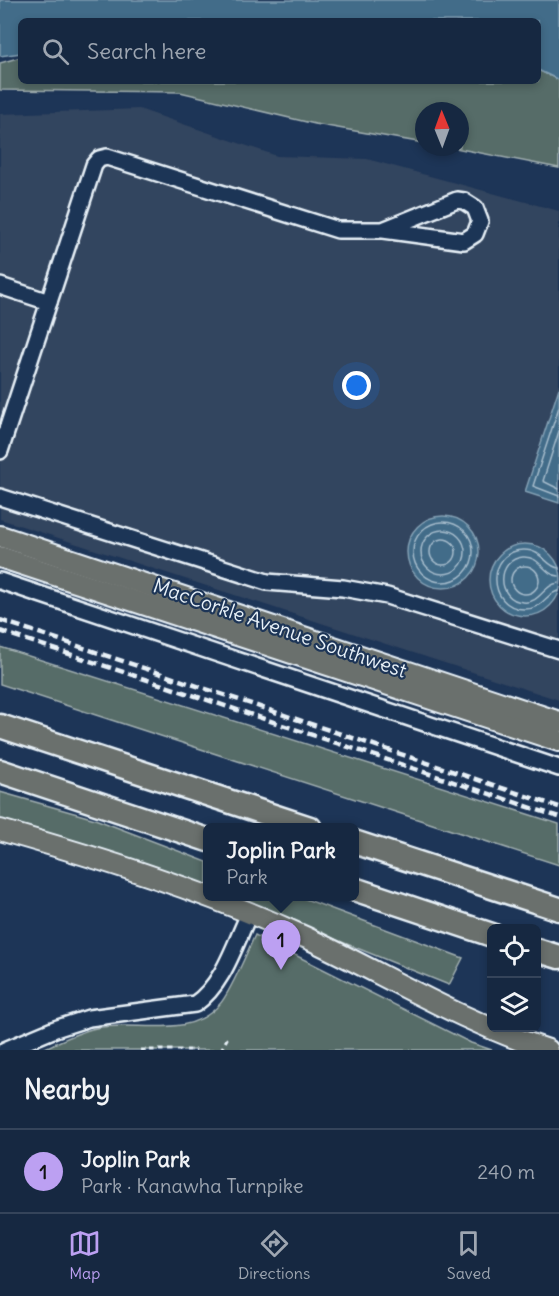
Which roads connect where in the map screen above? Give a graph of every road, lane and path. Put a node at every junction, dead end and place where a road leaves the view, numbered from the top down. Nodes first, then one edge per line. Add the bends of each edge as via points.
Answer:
1 (383, 231) junction
2 (0, 286) edge
3 (49, 302) junction
4 (0, 451) edge
5 (0, 497) edge
6 (0, 536) edge
7 (0, 558) edge
8 (0, 581) edge
9 (559, 650) edge
10 (559, 722) edge
11 (0, 726) edge
12 (559, 741) edge
13 (559, 768) edge
14 (0, 771) edge
15 (295, 823) edge
16 (0, 830) edge
17 (203, 839) edge
18 (359, 844) edge
19 (359, 891) edge
20 (203, 897) edge
21 (216, 901) edge
22 (559, 909) edge
23 (250, 912) junction
24 (487, 933) edge
25 (541, 951) edge
26 (559, 957) edge
27 (228, 1037) dead end
28 (5, 1050) edge
29 (141, 1050) edge
30 (196, 1050) edge
31 (220, 1050) edge
32 (548, 1050) edge

1 - 1 street via 464,241 475,234 480,221 475,208 457,200
1 - 3 street via 320,227 103,158 94,165
2 - 3 street
3 - 4 street
5 - 9 street via 267,582 387,596
6 - 10 main road, MacCorkle Avenue Southwest
7 - 12 main road, MacCorkle Avenue Southwest
8 - 13 street
11 - 15 highway
14 - 17 highway
16 - 20 main road
18 - 22 highway
19 - 24 highway
21 - 23 main road
23 - 28 street via 221,975 208,995 195,1004 89,1018
23 - 32 main road via 446,1009
25 - 26 highway
27 - 31 path
29 - 30 path

